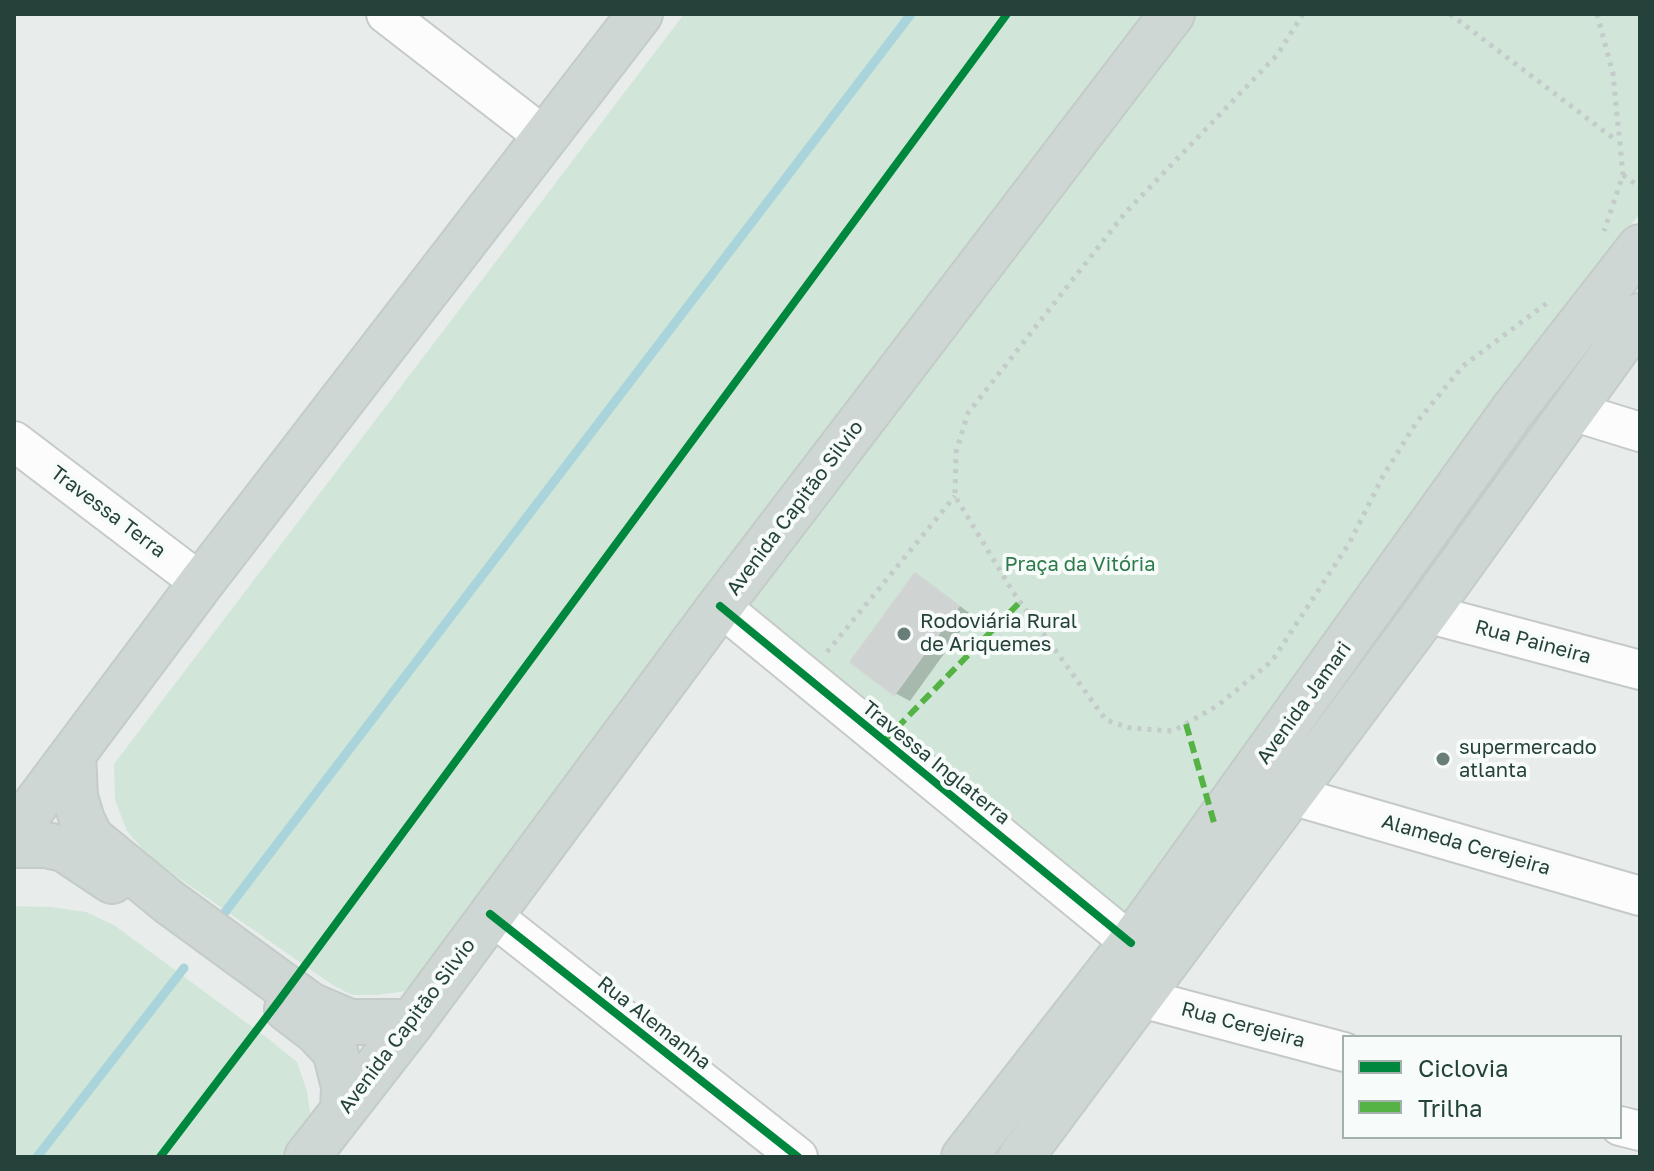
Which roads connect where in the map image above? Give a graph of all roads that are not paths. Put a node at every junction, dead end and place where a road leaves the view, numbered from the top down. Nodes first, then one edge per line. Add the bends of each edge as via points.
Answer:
1 (386, 14) edge
2 (640, 14) edge
3 (1172, 14) edge
4 (545, 137) junction
5 (1621, 240) edge
6 (1640, 316) edge
7 (1513, 410) junction
8 (1562, 425) junction
9 (1640, 432) edge
10 (14, 441) edge
11 (201, 583) junction
12 (720, 606) junction
13 (1426, 613) junction
14 (1640, 670) edge
15 (73, 754) junction
16 (1291, 795) junction
17 (14, 833) edge
18 (14, 845) edge
19 (1640, 896) edge
20 (490, 914) junction
21 (1131, 943) junction
22 (1141, 998) junction
23 (412, 1022) junction
24 (1342, 1051) edge
25 (343, 1111) junction
26 (307, 1157) edge
27 (798, 1157) edge
28 (964, 1157) edge
29 (1021, 1157) edge

1 - 4 street
2 - 4 main road
3 - 12 main road, Avenida Capitão Silvio
4 - 11 main road
5 - 7 main road, Avenida Jamari
6 - 8 main road
7 - 8 main road
7 - 21 main road, Avenida Jamari
8 - 9 street
8 - 13 main road
10 - 11 street, Travessa Terra
11 - 15 main road
12 - 20 main road, Avenida Capitão Silvio
12 - 21 street, Travessa Inglaterra
13 - 14 street, Rua Paineira
13 - 16 main road
15 - 17 main road
15 - 23 main road via 75,797 91,838 169,902 310,1005 350,1022
16 - 19 street, Alameda Cerejeira
16 - 22 main road
18 - 25 main road via 64,849 316,1031 335,1051 344,1086
20 - 23 main road, Avenida Capitão Silvio
20 - 27 street, Rua Alemanha
21 - 28 main road, Avenida Jamari
22 - 24 street, Rua Cerejeira
22 - 29 main road
23 - 25 main road, Avenida Capitão Silvio
25 - 26 main road, Avenida Capitão Silvio

